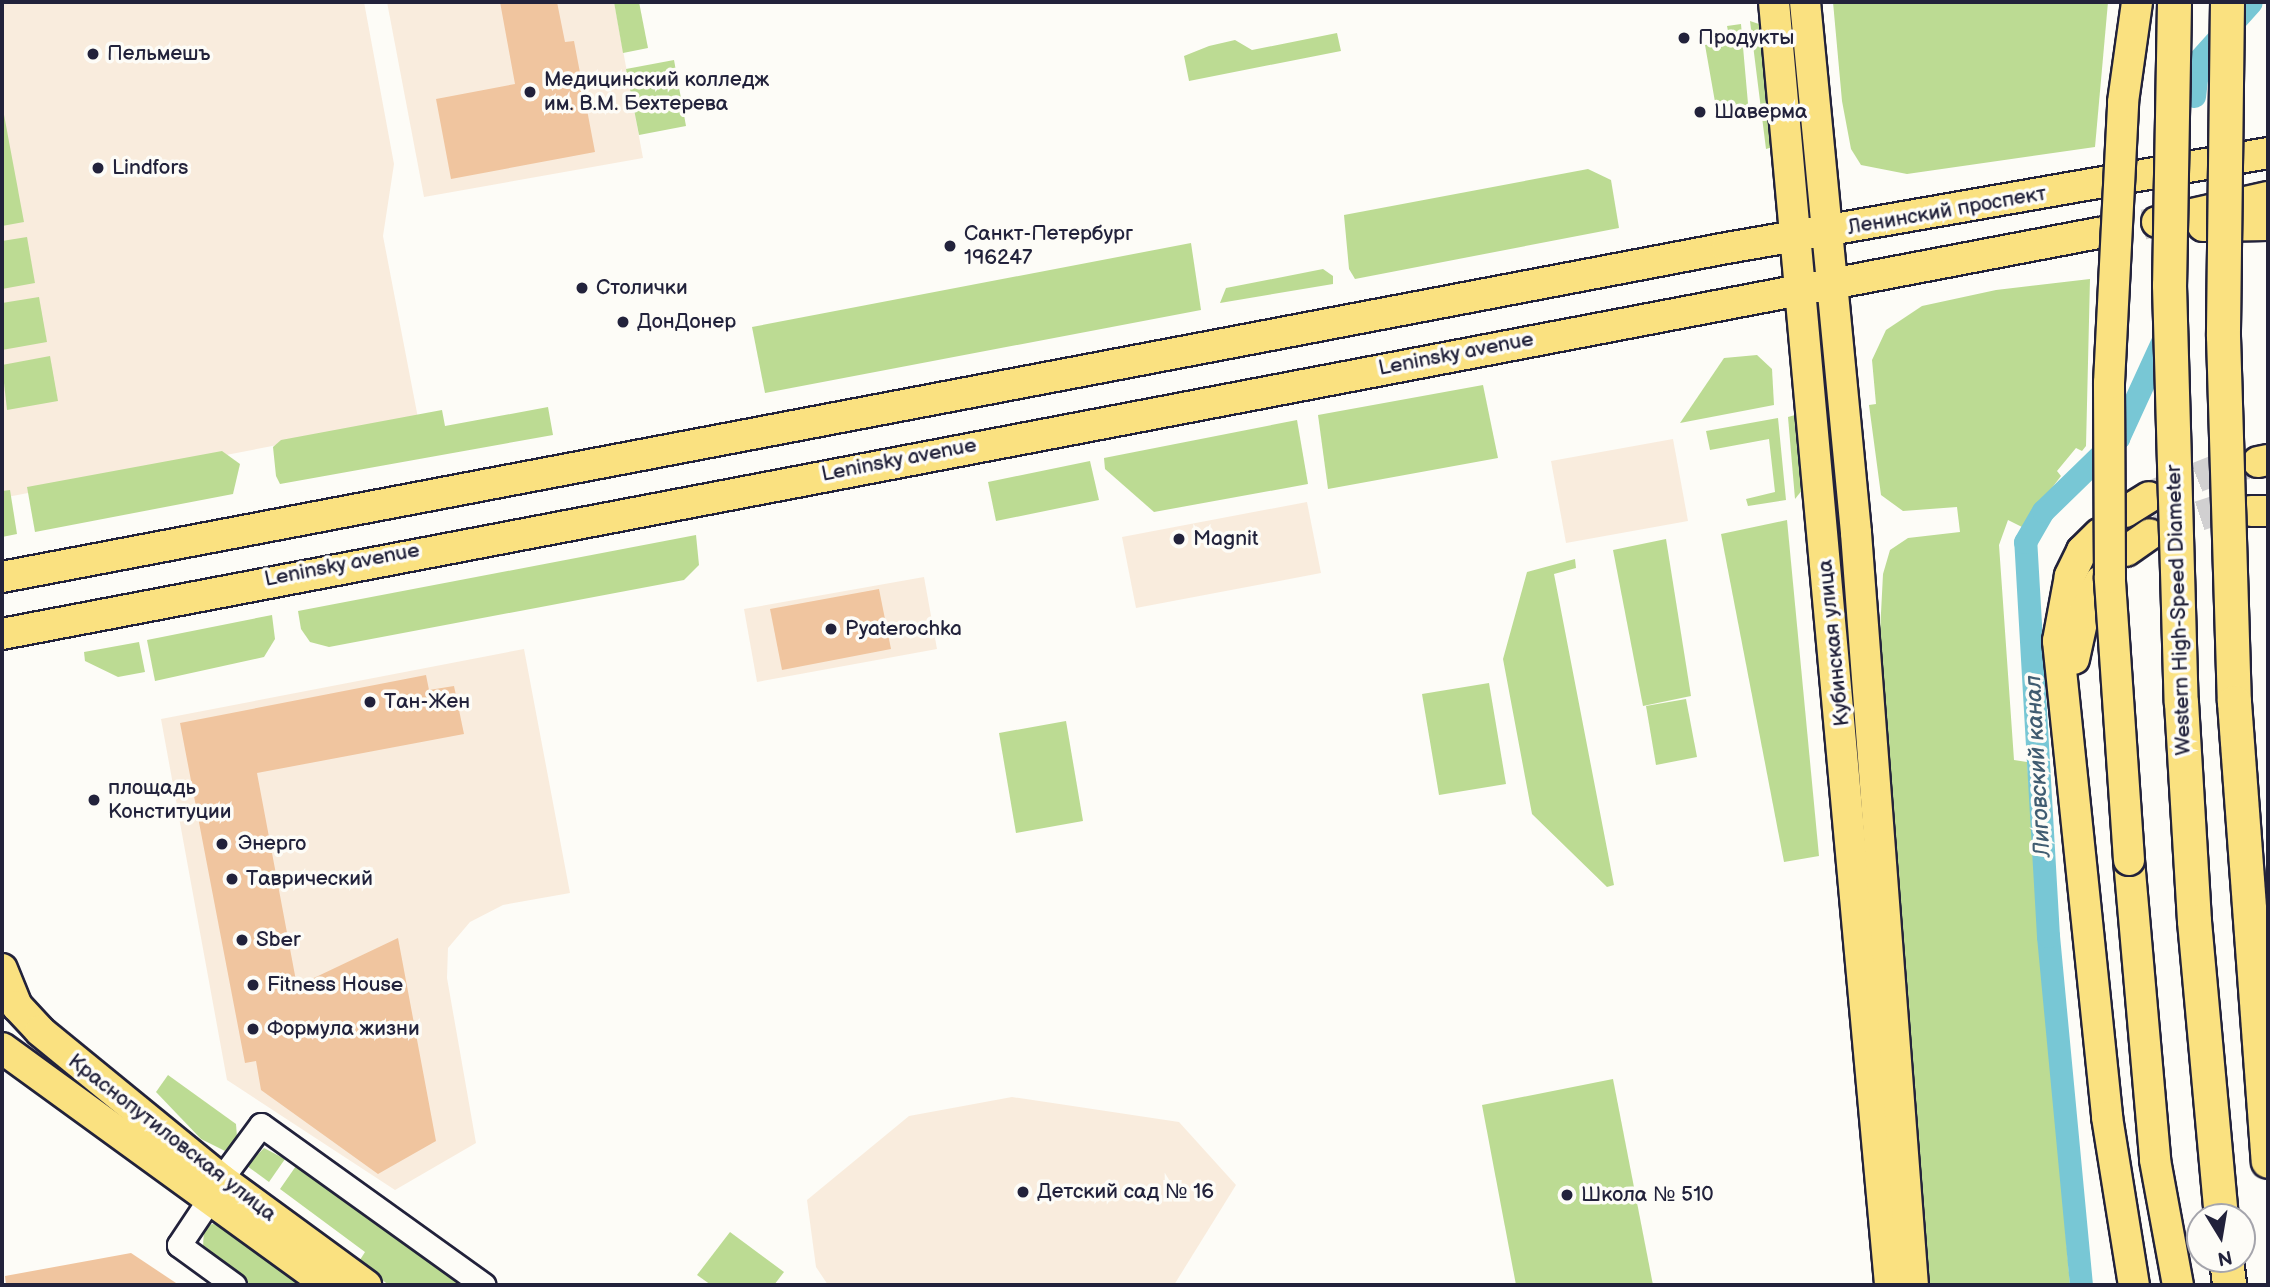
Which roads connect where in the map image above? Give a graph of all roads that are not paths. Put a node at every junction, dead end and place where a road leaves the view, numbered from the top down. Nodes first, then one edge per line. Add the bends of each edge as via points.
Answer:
1 (1774, 2) edge
2 (1805, 2) edge
3 (2137, 2) edge
4 (2174, 2) edge
5 (2227, 2) edge
6 (2268, 153) edge
7 (2268, 197) edge
8 (2268, 225) edge
9 (1825, 233) junction
10 (2099, 233) tunnel mouth
11 (1793, 238) junction
12 (1830, 283) junction
13 (1797, 290) junction
14 (2099, 534) dead end
15 (2150, 534) tunnel mouth
16 (2126, 551) dead end
17 (2, 577) edge
18 (2100, 581) dead end
19 (2, 634) edge
20 (2066, 704) junction
21 (2, 969) edge
22 (2, 1048) edge
23 (2268, 1161) edge
24 (215, 1189) junction
25 (2220, 1203) edge
26 (234, 1285) edge
27 (328, 1285) edge
28 (366, 1285) edge
29 (484, 1285) edge
30 (1890, 1285) edge
31 (1913, 1285) edge
32 (2134, 1285) edge
33 (2178, 1285) edge

1 - 11 main road, Кубинская улица
2 - 9 main road, Кубинская улица
3 - 33 main road, bridge via 2123,102 2109,383 2110,578 2155,1160
4 - 25 highway, Western High-Speed Diameter, bridge via 2169,285 2181,702 2194,920
5 - 23 highway, bridge via 2223,336 2234,689
6 - 9 main road, Ленинский проспект
7 - 8 main road via 2157,222
9 - 11 main road, Ленинский проспект
9 - 12 main road, Кубинская улица
10 - 12 main road
11 - 13 main road, Кубинская улица
11 - 17 main road
12 - 13 main road
12 - 31 main road, Кубинская улица via 1856,533
13 - 19 main road, Leninsky avenue
13 - 30 main road, Кубинская улица via 1854,847
14 - 20 main road via 2082,551 2063,603 2058,642
15 - 16 main road
18 - 20 main road via 2084,612
20 - 32 main road via 2107,1117
21 - 24 main road, Краснопутиловская улица via 17,1006 40,1031
22 - 24 main road, Краснопутиловская улица
24 - 26 street via 179,1245
24 - 27 main road, Краснопутиловская улица
24 - 28 main road, Краснопутиловская улица
24 - 29 street via 261,1125

